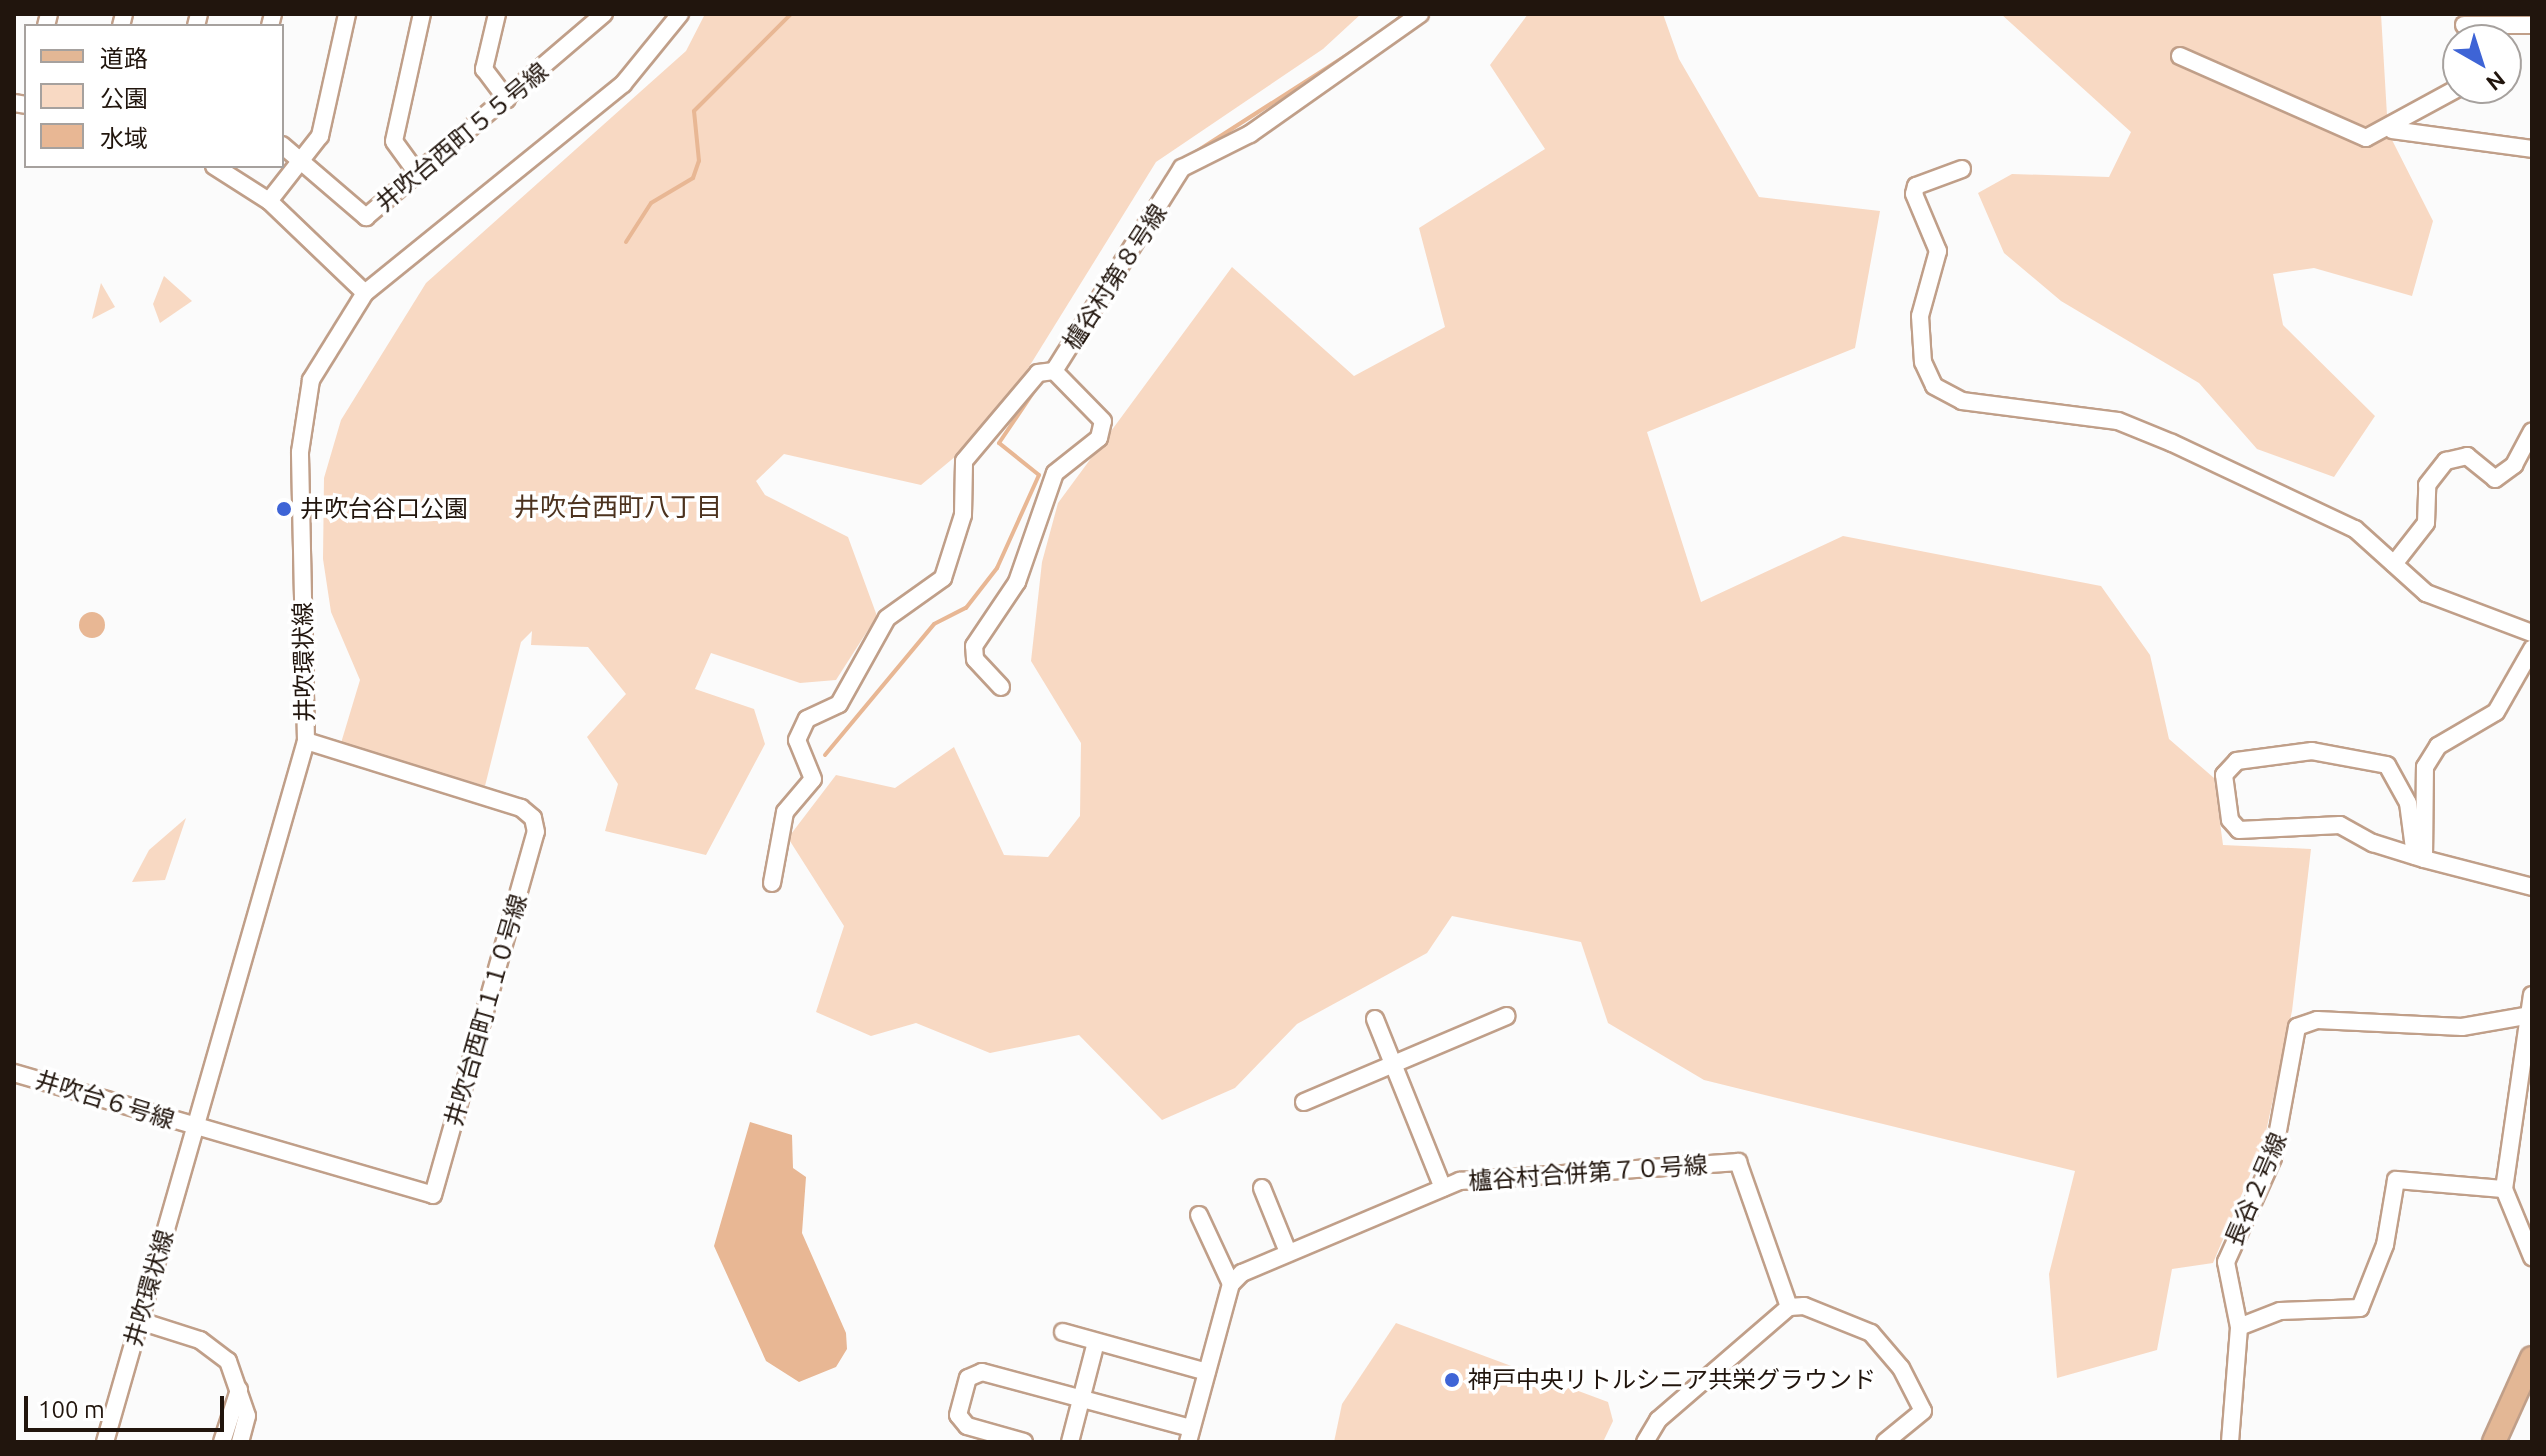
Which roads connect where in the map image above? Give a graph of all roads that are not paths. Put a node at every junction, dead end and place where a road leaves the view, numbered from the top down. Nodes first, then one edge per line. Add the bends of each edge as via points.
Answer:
1 (347, 14) edge
2 (422, 14) edge
3 (497, 14) edge
4 (680, 14) edge
5 (1420, 14) edge
6 (602, 15) edge
7 (2180, 56) dead end
8 (2442, 98) edge
9 (507, 99) junction
10 (2391, 130) junction
11 (284, 146) edge
12 (2532, 149) edge
13 (302, 160) junction
14 (217, 168) edge
15 (1962, 169) dead end
16 (417, 173) junction
17 (269, 201) junction
18 (365, 293) junction
19 (1048, 372) junction
20 (2532, 431) edge
21 (2394, 564) junction
22 (2532, 633) edge
23 (2532, 649) edge
24 (1001, 687) dead end
25 (306, 741) junction
26 (2420, 857) junction
27 (772, 883) dead end
28 (2532, 887) edge
29 (2532, 995) edge
30 (1507, 1016) dead end
31 (2525, 1016) junction
32 (1375, 1019) dead end
33 (1394, 1066) junction
34 (14, 1073) edge
35 (1304, 1102) dead end
36 (196, 1127) junction
37 (1262, 1188) dead end
38 (1443, 1188) junction
39 (2504, 1189) junction
40 (1199, 1215) dead end
41 (1288, 1252) junction
42 (2532, 1257) edge
43 (1231, 1284) junction
44 (1789, 1307) junction
45 (140, 1321) junction
46 (2239, 1327) junction
47 (1063, 1332) dead end
48 (1096, 1342) junction
49 (2532, 1358) edge
50 (1207, 1372) junction
51 (240, 1388) junction
52 (1083, 1397) junction
53 (1190, 1435) edge
54 (105, 1442) edge
55 (222, 1442) edge
56 (240, 1442) edge
57 (1024, 1442) edge
58 (1070, 1442) edge
59 (1645, 1442) edge
60 (1885, 1442) edge
61 (2230, 1442) edge
62 (2494, 1442) edge

1 - 13 street via 320,136
2 - 16 street via 394,141
3 - 9 street via 484,69
4 - 18 street, 井吹環状線 via 623,84
5 - 19 street, 櫨谷村第８号線 via 1250,134 1182,168
6 - 9 street, 井吹台西町５５号線
7 - 10 street via 2366,138
8 - 10 street
9 - 16 street, 井吹台西町５５号線
10 - 12 street
11 - 13 street, 井吹台西町５５号線
13 - 16 street, 井吹台西町５５号線 via 366,217
13 - 17 street
14 - 17 street
15 - 21 street via 1916,186 1914,194 1938,251 1920,316 1923,362 1934,386 1962,401 2041,409 2048,418 2118,421 2355,529
17 - 18 street
18 - 25 street, 井吹環状線 via 311,380 300,452
19 - 24 street via 1103,421 1099,438 1055,473 1017,582 974,646 975,659
19 - 27 street, 櫨谷村第８号線 via 964,461 963,515 943,578 887,618 839,704 807,719 797,740 813,779 785,812
20 - 21 street via 2514,465 2495,479 2467,456 2446,461 2427,485 2426,523
21 - 22 street via 2454,607
23 - 26 street via 2496,712 2438,746 2425,767
25 - 36 street, 井吹環状線
25 - 36 street, 井吹台西町１１０号線 via 521,808 536,832 514,917 433,1195
26 - 26 street via 2408,803 2387,765 2312,751 2237,761 2224,775 2230,820 2239,830 2340,825
26 - 28 street
29 - 31 street
30 - 33 street
31 - 39 street
31 - 46 street, 長谷２号線 via 2462,1027 2349,1020 2297,1027 2278,1143 2226,1262
32 - 33 street
33 - 35 street
33 - 38 street
34 - 36 street, 井吹台６号線
36 - 45 street, 井吹環状線
37 - 41 street
38 - 41 street, 櫨谷村合併第７０号線
38 - 44 street, 櫨谷村合併第７０号線 via 1738,1162
39 - 42 street
39 - 46 street via 2396,1180 2385,1245 2360,1308 2280,1311
40 - 43 street
41 - 43 street, 櫨谷村合併第７０号線
43 - 50 street
44 - 59 street via 1658,1420
44 - 60 street via 1871,1333 1901,1368 1923,1411
45 - 51 street via 200,1340 228,1361
45 - 54 street, 井吹環状線
46 - 61 street
47 - 48 street
48 - 50 street
48 - 52 street
49 - 62 main road
50 - 53 street
51 - 55 street
51 - 56 street via 247,1416
52 - 53 street
52 - 57 street via 982,1372 968,1378 958,1415 967,1426
52 - 58 street

